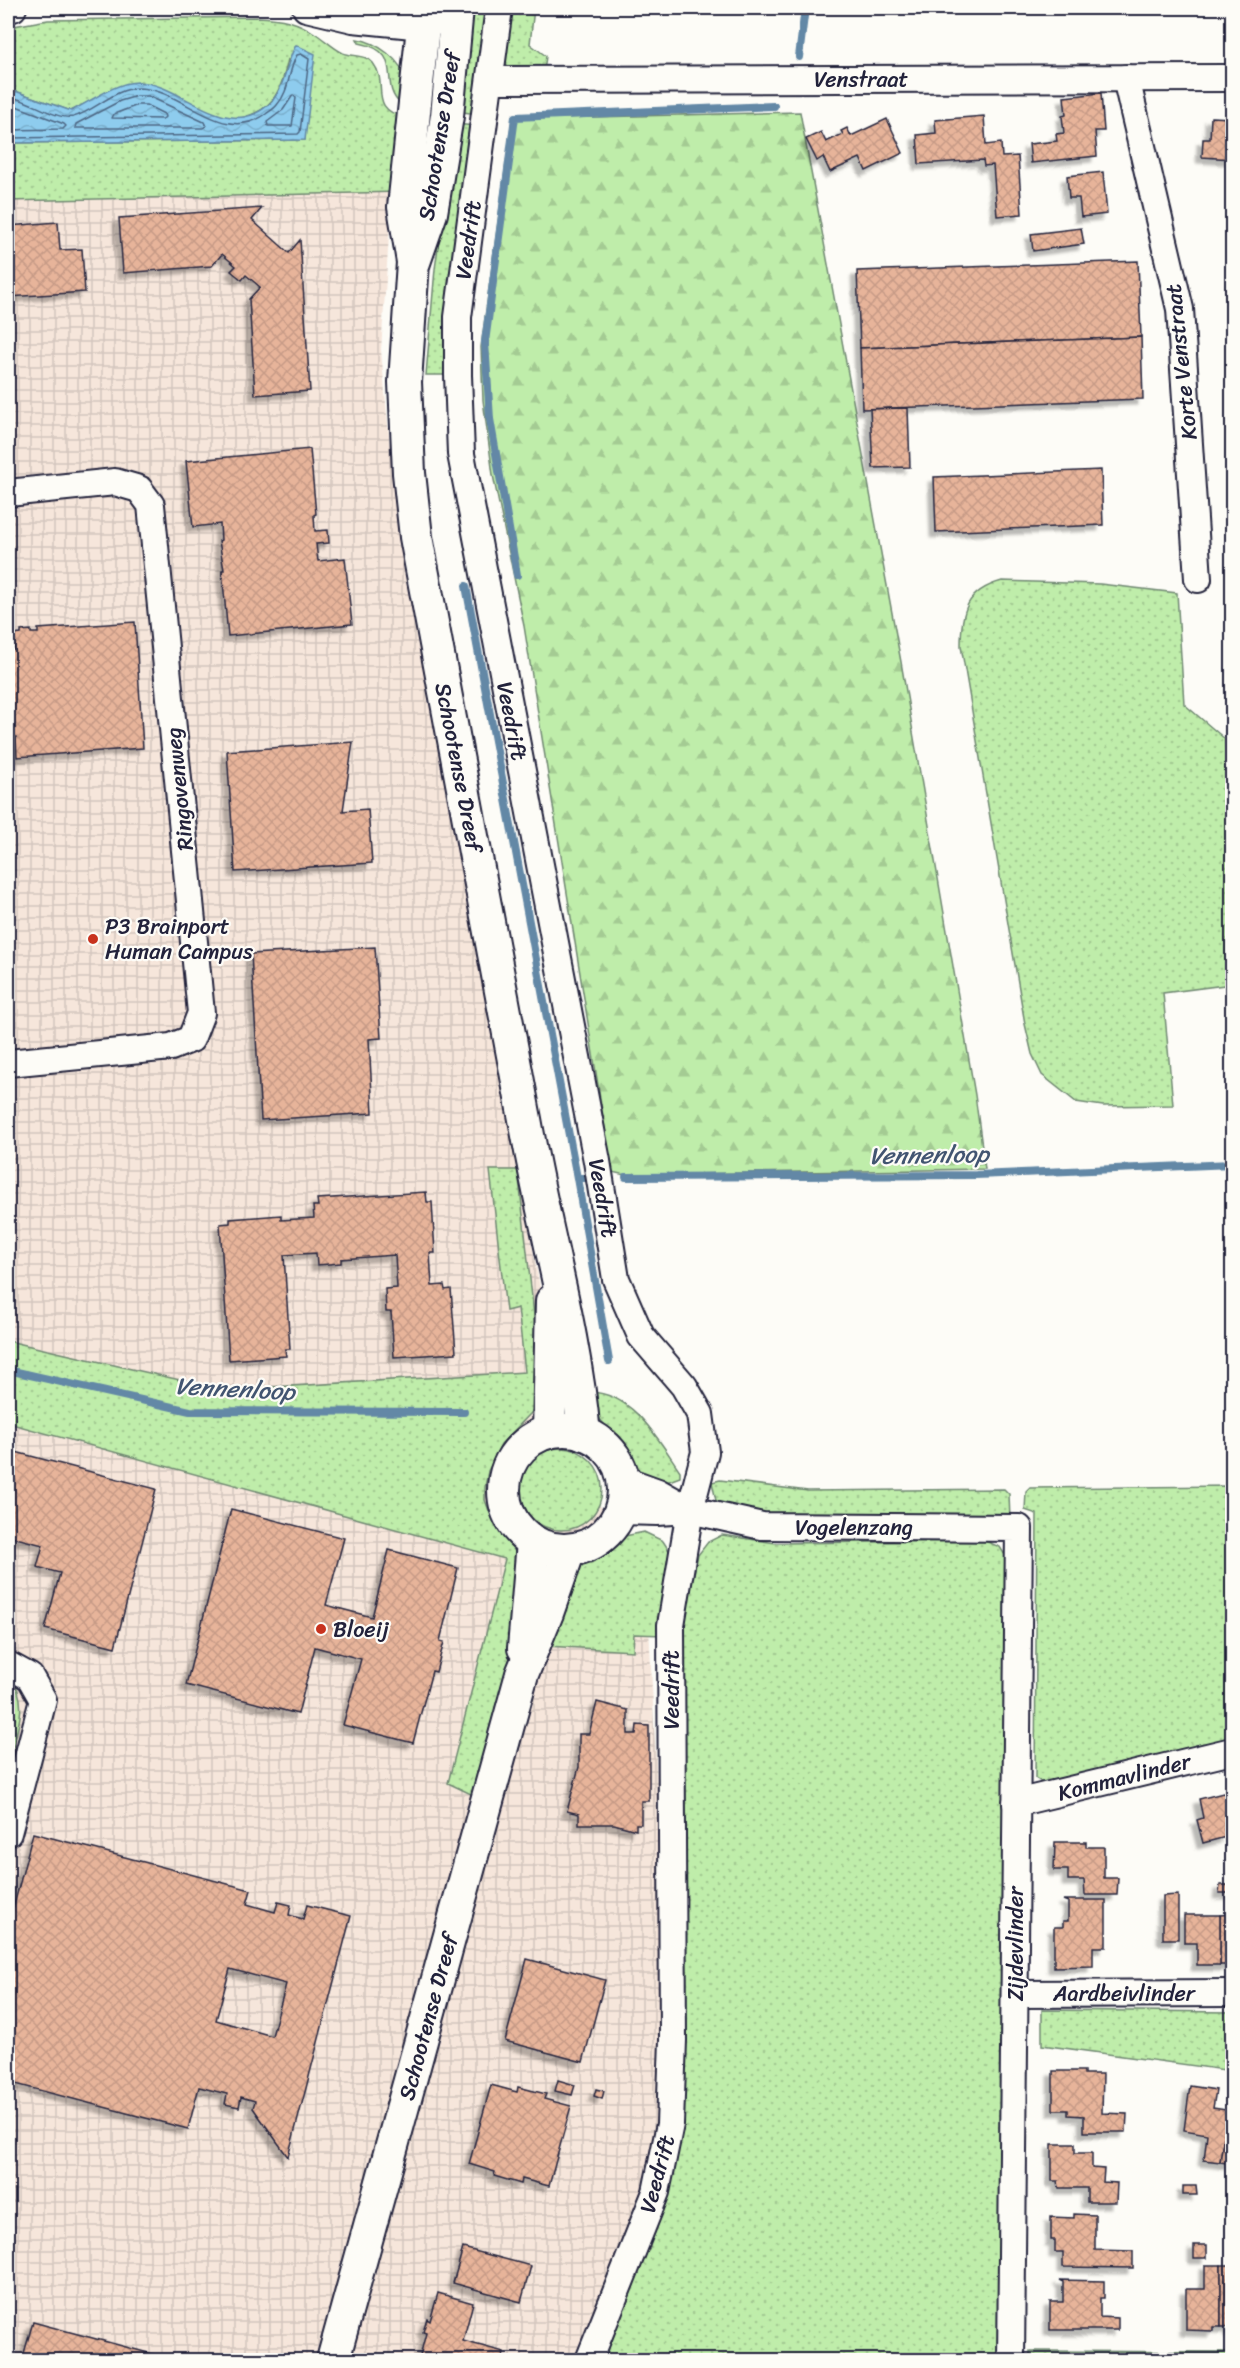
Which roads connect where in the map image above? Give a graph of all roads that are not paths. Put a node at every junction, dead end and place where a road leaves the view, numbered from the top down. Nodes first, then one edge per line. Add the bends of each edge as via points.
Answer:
1 (13, 8) edge
2 (306, 8) edge
3 (499, 8) edge
4 (8, 9) edge
5 (442, 13) edge
6 (1125, 78) junction
7 (1233, 78) edge
8 (490, 80) junction
9 (8, 494) edge
10 (1198, 579) dead end
11 (8, 1064) edge
12 (555, 1268) junction
13 (549, 1432) junction
14 (584, 1434) junction
15 (622, 1479) junction
16 (690, 1510) junction
17 (620, 1511) junction
18 (1019, 1528) joint
19 (532, 1542) junction
20 (569, 1550) junction
21 (8, 1665) edge
22 (522, 1674) junction
23 (1233, 1751) edge
24 (1016, 1803) junction
25 (8, 1833) edge
26 (1233, 1993) edge
27 (1015, 1994) junction
28 (333, 2361) edge
29 (589, 2361) edge
30 (1011, 2361) edge

1 - 4 street
2 - 5 street via 353,19
3 - 8 street, Veedrift
5 - 12 street, Schootense Dreef via 447,116 431,213 413,262 405,382 409,473 416,537
6 - 7 street, Venstraat
6 - 8 street, Venstraat
6 - 10 street, Korte Venstraat via 1180,309
8 - 16 street, Veedrift via 458,317 461,454 597,1161 616,1279 640,1335 684,1386 700,1414 705,1452
9 - 11 street, Ringovenweg via 115,482 139,489 151,505 201,1013 191,1039 171,1047
12 - 13 street, Schootense Dreef
12 - 14 street, Schootense Dreef via 569,1322
13 - 14 street via 567,1430
13 - 19 street via 528,1442 512,1459 504,1481 505,1504 515,1526
14 - 15 street via 602,1444 615,1460
15 - 16 street, Vogelenzang via 658,1492
15 - 17 street
16 - 17 street, Vogelenzang
16 - 18 street, Vogelenzang via 762,1526
16 - 29 street, Veedrift via 671,1624 670,2124 656,2192
17 - 20 street via 600,1538
18 - 24 street, Zijdevlinder
19 - 20 street via 550,1549
19 - 22 street, Schootense Dreef
20 - 22 street, Schootense Dreef
21 - 25 street via 30,1677 43,1700
22 - 28 street, Schootense Dreef
23 - 24 street, Kommavlinder
24 - 27 street, Zijdevlinder
26 - 27 street, Aardbeivlinder
27 - 30 street, Zijdevlinder

